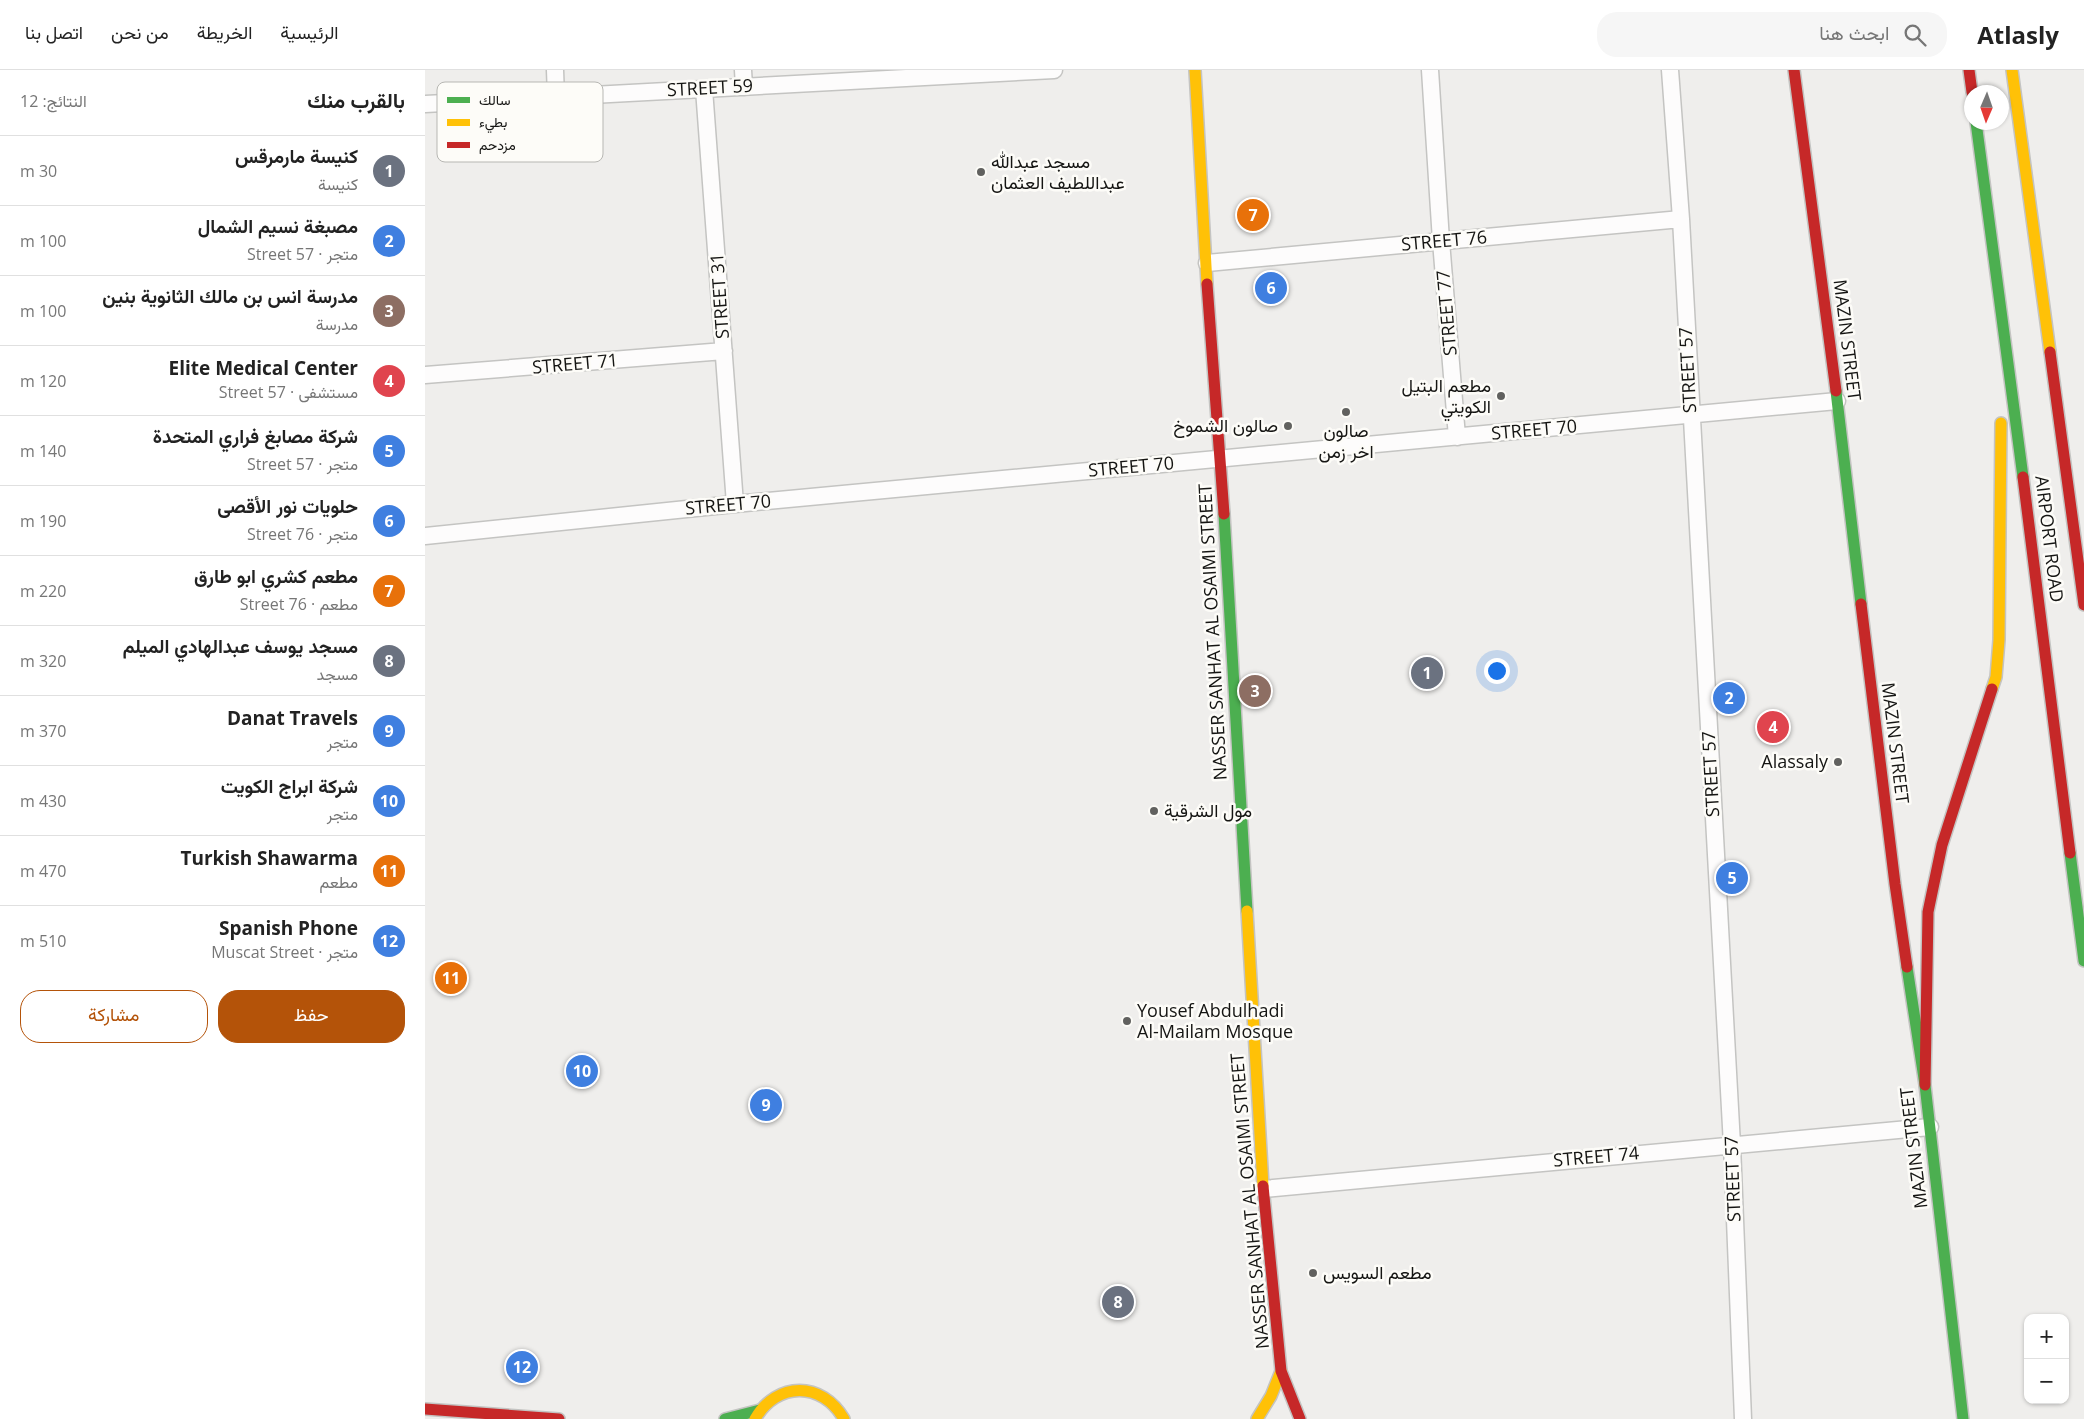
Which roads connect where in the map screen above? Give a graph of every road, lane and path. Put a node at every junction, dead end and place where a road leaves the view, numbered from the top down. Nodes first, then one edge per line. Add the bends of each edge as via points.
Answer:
1 (743, 70) edge
2 (1054, 70) edge
3 (1195, 70) edge
4 (1430, 70) edge
5 (1670, 70) edge
6 (1794, 70) edge
7 (1969, 70) edge
8 (2012, 70) edge
9 (1971, 85) edge
10 (744, 86) junction
11 (705, 88) junction
12 (603, 93) edge
13 (1977, 130) edge
14 (1681, 219) junction
15 (1441, 241) junction
16 (1207, 263) junction
17 (2002, 327) junction
18 (724, 351) junction
19 (425, 375) edge
20 (1837, 401) junction
21 (1691, 416) junction
22 (1457, 437) junction
23 (1221, 458) junction
24 (735, 504) junction
25 (425, 536) edge
26 (2084, 605) edge
27 (2084, 961) edge
28 (1925, 1085) junction
29 (1930, 1127) junction
30 (1732, 1144) junction
31 (1263, 1189) junction
32 (1281, 1371) junction
33 (425, 1409) edge
34 (1285, 1414) dead end
35 (757, 1415) edge
36 (1271, 1415) dead end
37 (845, 1417) edge
38 (559, 1419) edge
39 (725, 1419) edge
40 (1257, 1419) edge
41 (1300, 1419) edge
42 (1743, 1419) edge
43 (1963, 1419) edge

1 - 10 street
2 - 10 street, STREET 59
3 - 16 main road, NASSER SANHAT AL OSAIMI STREET
4 - 15 street, STREET 77
5 - 14 street, STREET 57
6 - 20 main road, MAZIN STREET
7 - 9 main road
8 - 26 main road, AIRPORT ROAD
10 - 11 street, STREET 59
11 - 12 street, STREET 59
11 - 18 street, STREET 31
13 - 17 main road, AIRPORT ROAD
14 - 15 street, STREET 76
14 - 21 street, STREET 57
15 - 16 street, STREET 76
15 - 22 street, STREET 77
16 - 23 main road, NASSER SANHAT AL OSAIMI STREET
17 - 27 main road, AIRPORT ROAD
17 - 28 main road via 1996,677 1941,845 1928,912
18 - 19 street, STREET 71
18 - 24 street, STREET 31
20 - 21 street, STREET 70
20 - 28 main road, MAZIN STREET via 1882,785
21 - 22 street, STREET 70
21 - 30 street, STREET 57
22 - 23 street, STREET 70
23 - 24 street, STREET 70
23 - 31 main road, NASSER SANHAT AL OSAIMI STREET
24 - 25 street, STREET 70
28 - 29 main road, MAZIN STREET
29 - 30 street, STREET 74
29 - 43 main road, MAZIN STREET
30 - 31 street, STREET 74
30 - 42 street, STREET 57
31 - 32 main road, NASSER SANHAT AL OSAIMI STREET
32 - 40 main road, NASSER SANHAT AL OSAIMI STREET
32 - 41 main road, NASSER SANHAT AL OSAIMI STREET
33 - 38 main road
34 - 41 main road
35 - 37 main road via 774,1397 789,1391 806,1390 833,1402
35 - 39 main road
36 - 40 main road

